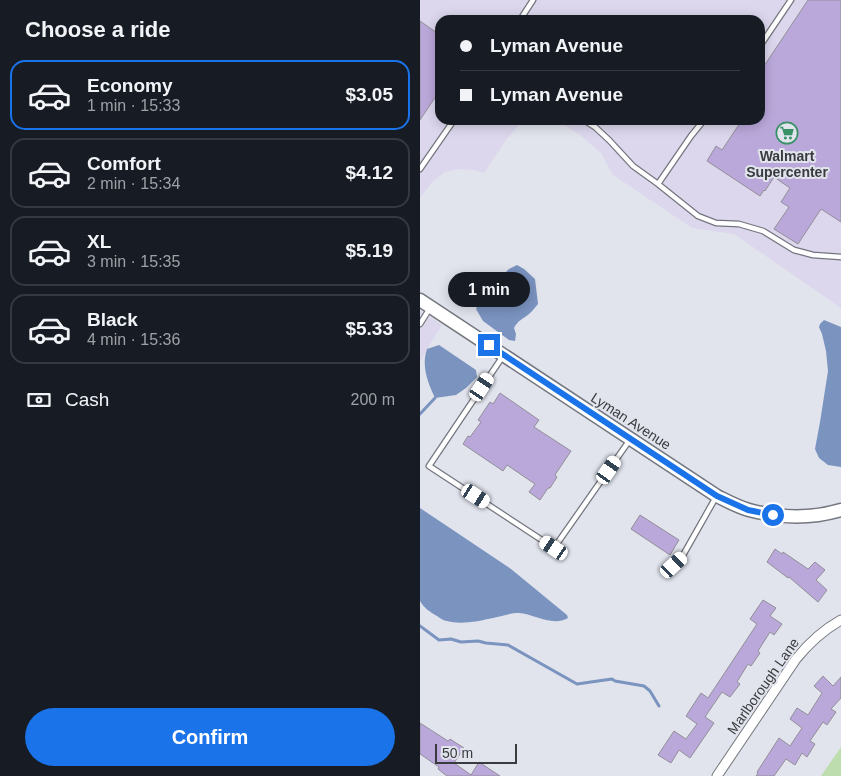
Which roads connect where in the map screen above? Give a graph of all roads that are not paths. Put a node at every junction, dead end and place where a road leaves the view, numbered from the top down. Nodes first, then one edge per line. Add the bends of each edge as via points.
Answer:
1 (533, 0) edge
2 (791, 0) edge
3 (523, 15) edge
4 (765, 39) edge
5 (451, 125) edge
6 (592, 125) edge
7 (700, 125) edge
8 (420, 169) edge
9 (658, 184) junction
10 (841, 257) edge
11 (425, 303) edge
12 (420, 324) edge
13 (503, 355) junction
14 (630, 439) junction
15 (717, 496) junction
16 (841, 511) edge
17 (674, 565) dead end
18 (841, 620) edge
19 (717, 776) edge

1 - 3 lane
2 - 4 lane
5 - 8 lane
6 - 9 lane via 633,166
7 - 9 lane
9 - 10 lane via 698,216 763,231 794,250
11 - 12 lane
11 - 13 street, Lyman Avenue
13 - 14 street, Lyman Avenue
13 - 14 lane via 429,466 554,548
14 - 15 street, Lyman Avenue
15 - 16 street, Lyman Avenue via 748,510 773,515 795,517
15 - 17 lane via 682,558
18 - 19 street, Marlborough Lane via 821,633 796,659

